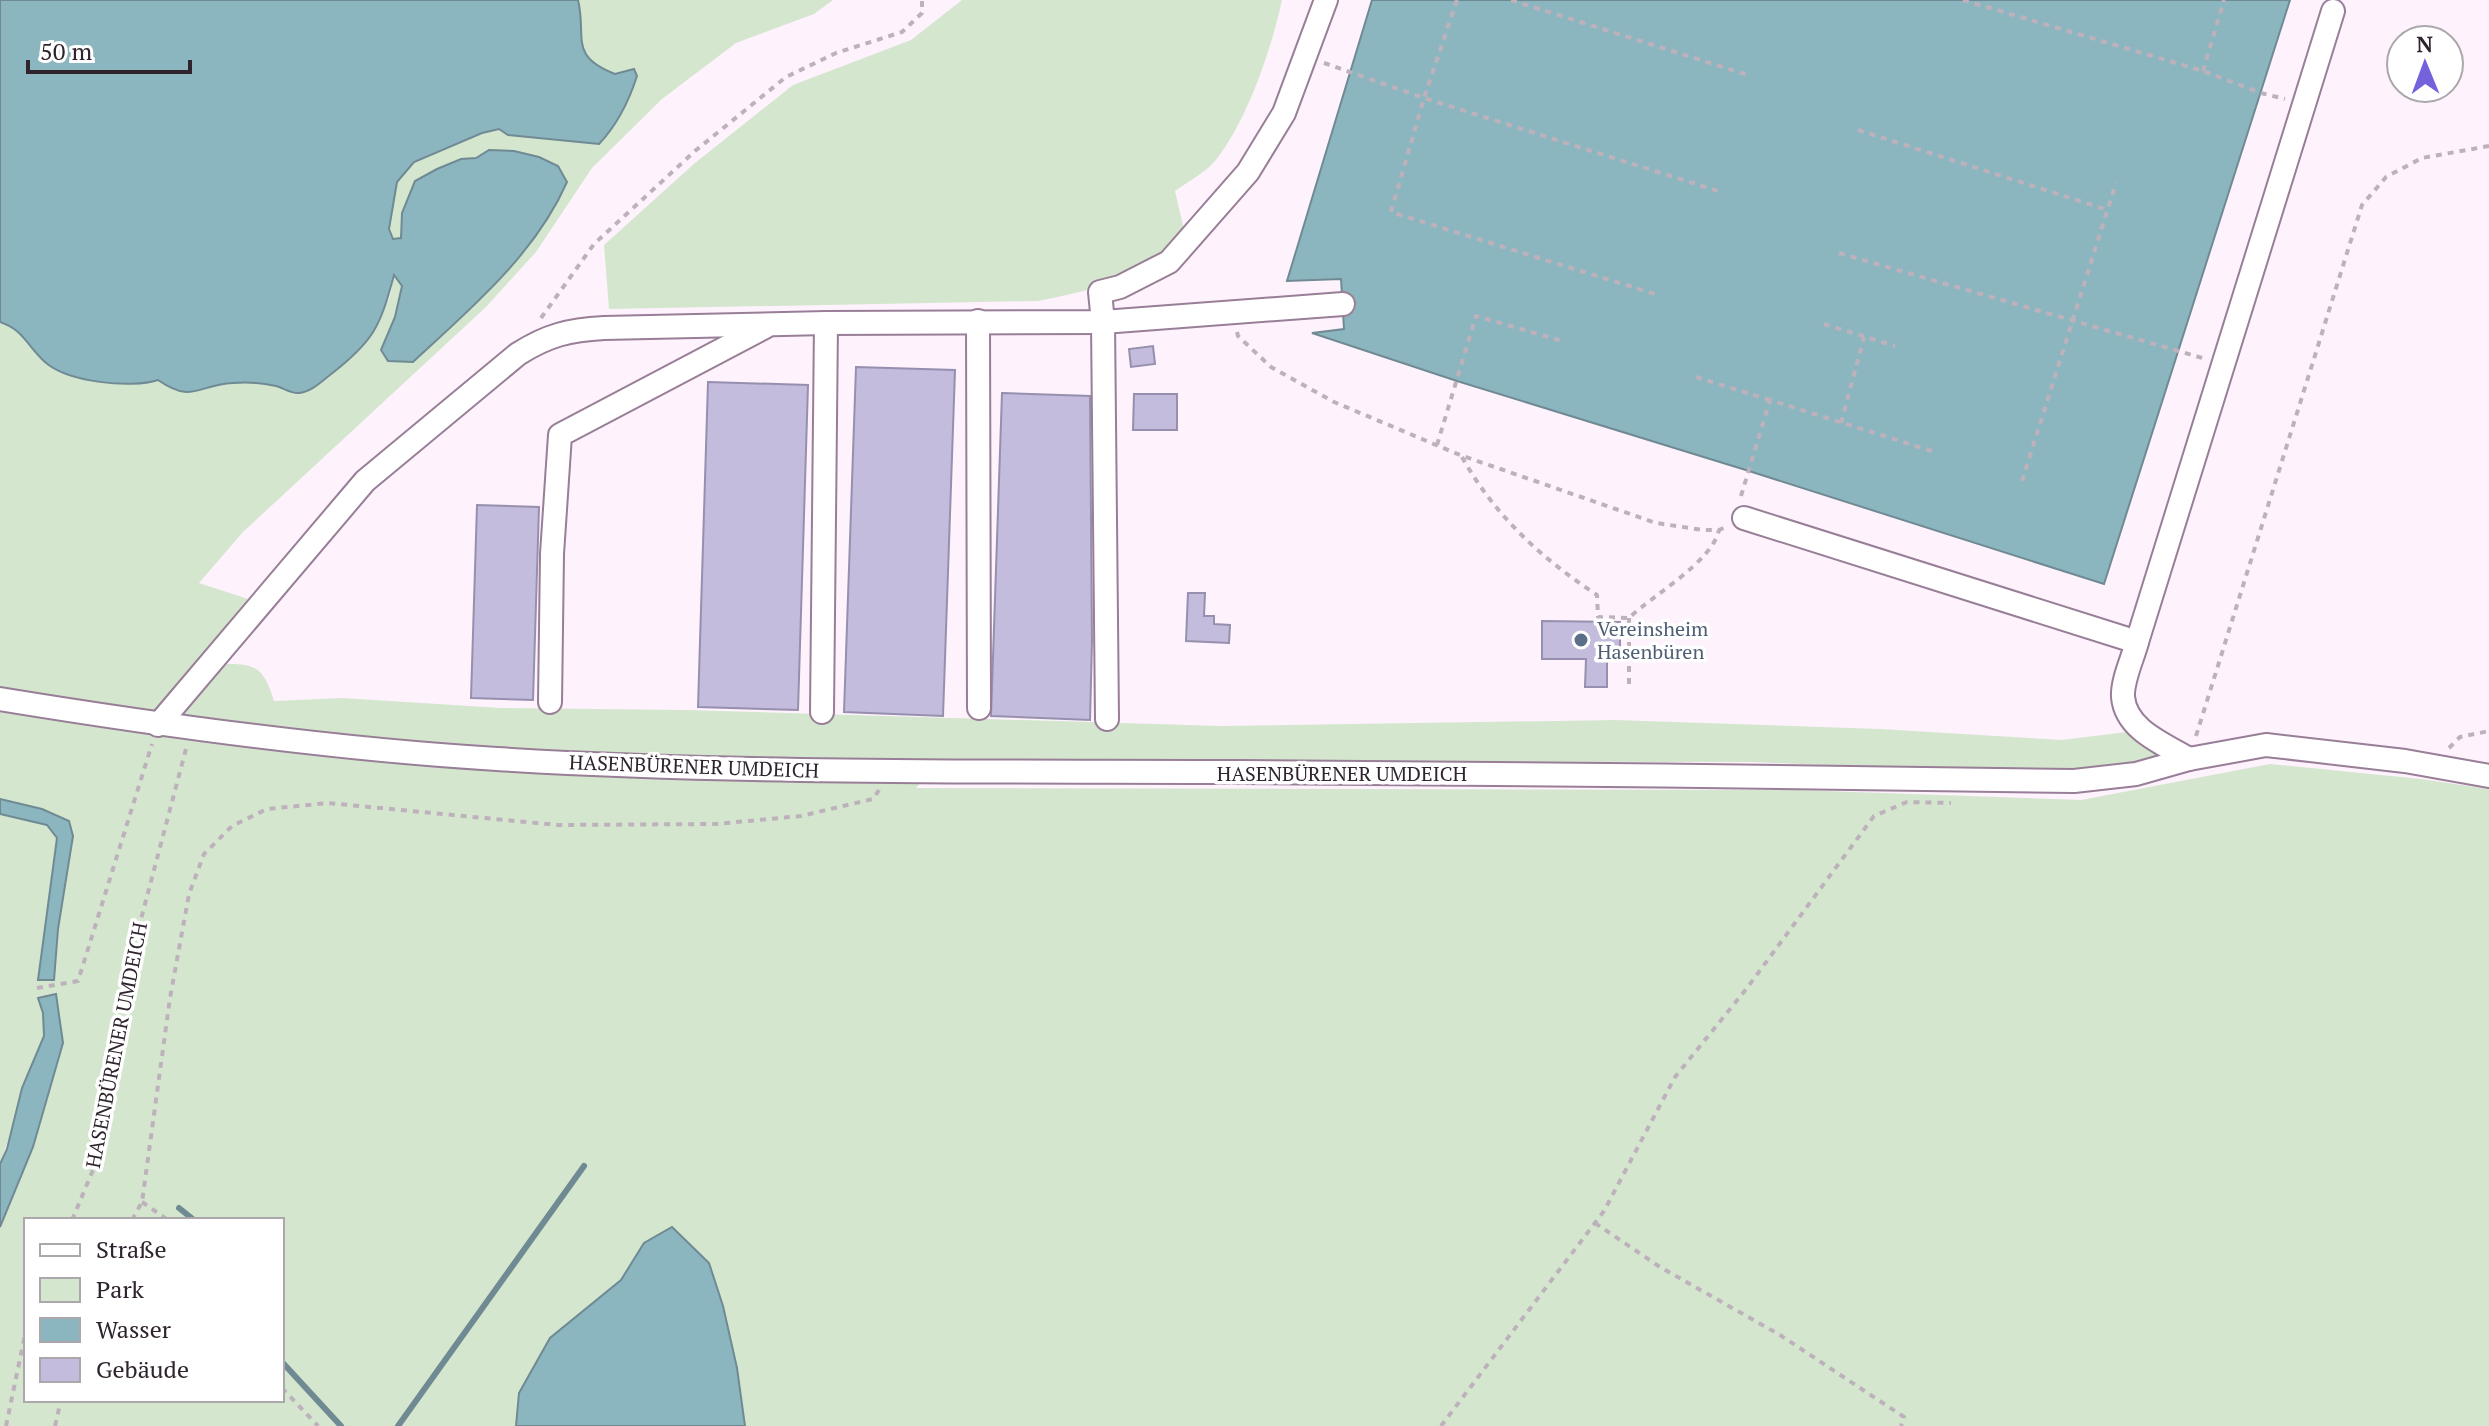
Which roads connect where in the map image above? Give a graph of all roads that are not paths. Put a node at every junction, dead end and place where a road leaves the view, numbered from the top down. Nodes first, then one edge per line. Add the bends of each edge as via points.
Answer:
1 (1326, 0) edge
2 (2333, 11) dead end
3 (1343, 304) dead end
4 (978, 321) junction
5 (1103, 322) junction
6 (826, 323) junction
7 (771, 324) junction
8 (1744, 518) road end
9 (2137, 642) junction
10 (0, 699) edge
11 (550, 702) dead end
12 (979, 708) dead end
13 (822, 712) dead end
14 (1107, 719) dead end
15 (158, 725) junction
16 (2189, 759) junction
17 (2489, 776) edge

1 - 5 street via 1284,113 1248,172 1169,262 1100,292
2 - 9 street
3 - 5 street
4 - 5 street
4 - 6 street
4 - 12 street
5 - 14 street
6 - 7 street
6 - 13 street
7 - 11 street via 560,435
7 - 15 street via 568,330 518,354 365,481
8 - 9 street
9 - 16 street via 2123,695 2127,714 2139,729
10 - 15 street, HASENBÜRENER UMDEICH
15 - 16 street, HASENBÜRENER UMDEICH via 493,759 893,771 2074,781 2136,774
16 - 17 street, HASENBÜRENER UMDEICH via 2266,745

